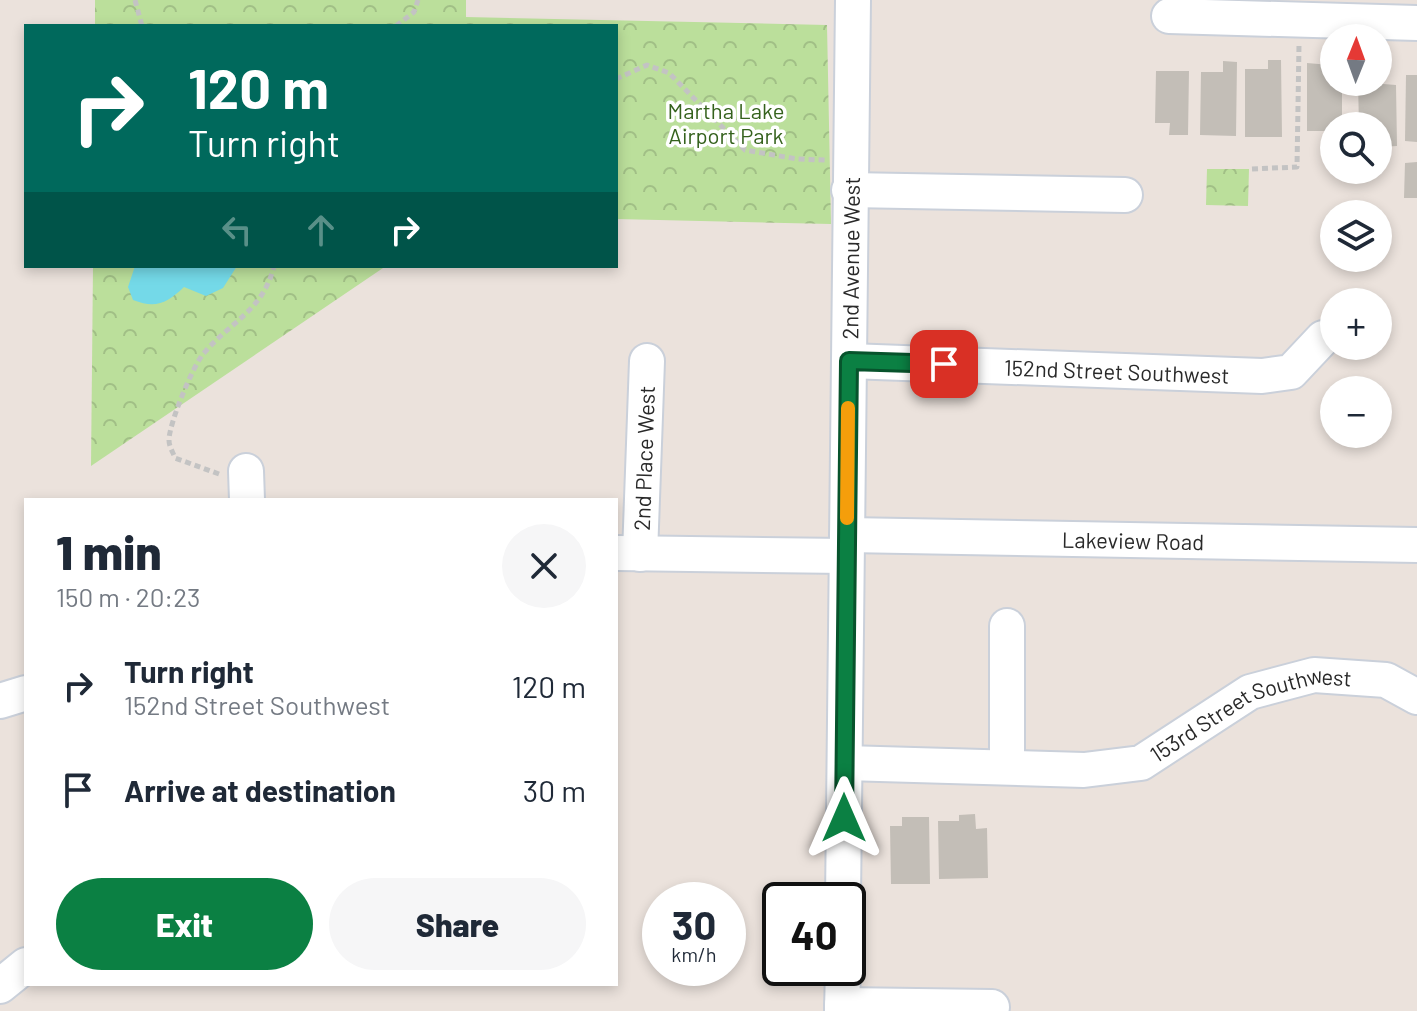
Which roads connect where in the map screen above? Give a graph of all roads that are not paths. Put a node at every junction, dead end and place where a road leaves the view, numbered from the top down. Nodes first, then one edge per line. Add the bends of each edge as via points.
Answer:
1 (853, 0) edge
2 (1169, 16) dead end
3 (1417, 23) edge
4 (849, 175) junction
5 (1125, 195) dead end
6 (1320, 341) edge
7 (647, 361) dead end
8 (849, 361) junction
9 (1417, 545) edge
10 (847, 546) junction
11 (628, 554) edge
12 (1007, 626) dead end
13 (24, 694) edge
14 (1417, 697) edge
15 (0, 701) edge
16 (845, 763) junction
17 (1007, 767) junction
18 (843, 882) edge
19 (24, 967) edge
20 (0, 986) edge
21 (843, 986) edge
22 (992, 1007) dead end
23 (842, 1008) edge

1 - 4 street, 2nd Avenue West
2 - 3 street
4 - 5 street
4 - 8 street, 2nd Avenue West
6 - 8 street, 152nd Street Southwest via 1291,372 1262,376
7 - 11 street, 2nd Place West
8 - 10 street, 2nd Avenue West
9 - 10 street, Lakeview Road
10 - 11 street, Lakeview Road
10 - 16 street, 2nd Avenue West
12 - 17 street
13 - 15 street
14 - 17 street, 153rd Street Southwest via 1386,680 1314,675 1250,692 1141,763 1084,770
16 - 17 street, 153rd Street Southwest
16 - 18 street, 2nd Avenue West
19 - 20 street
21 - 23 street
22 - 23 street

